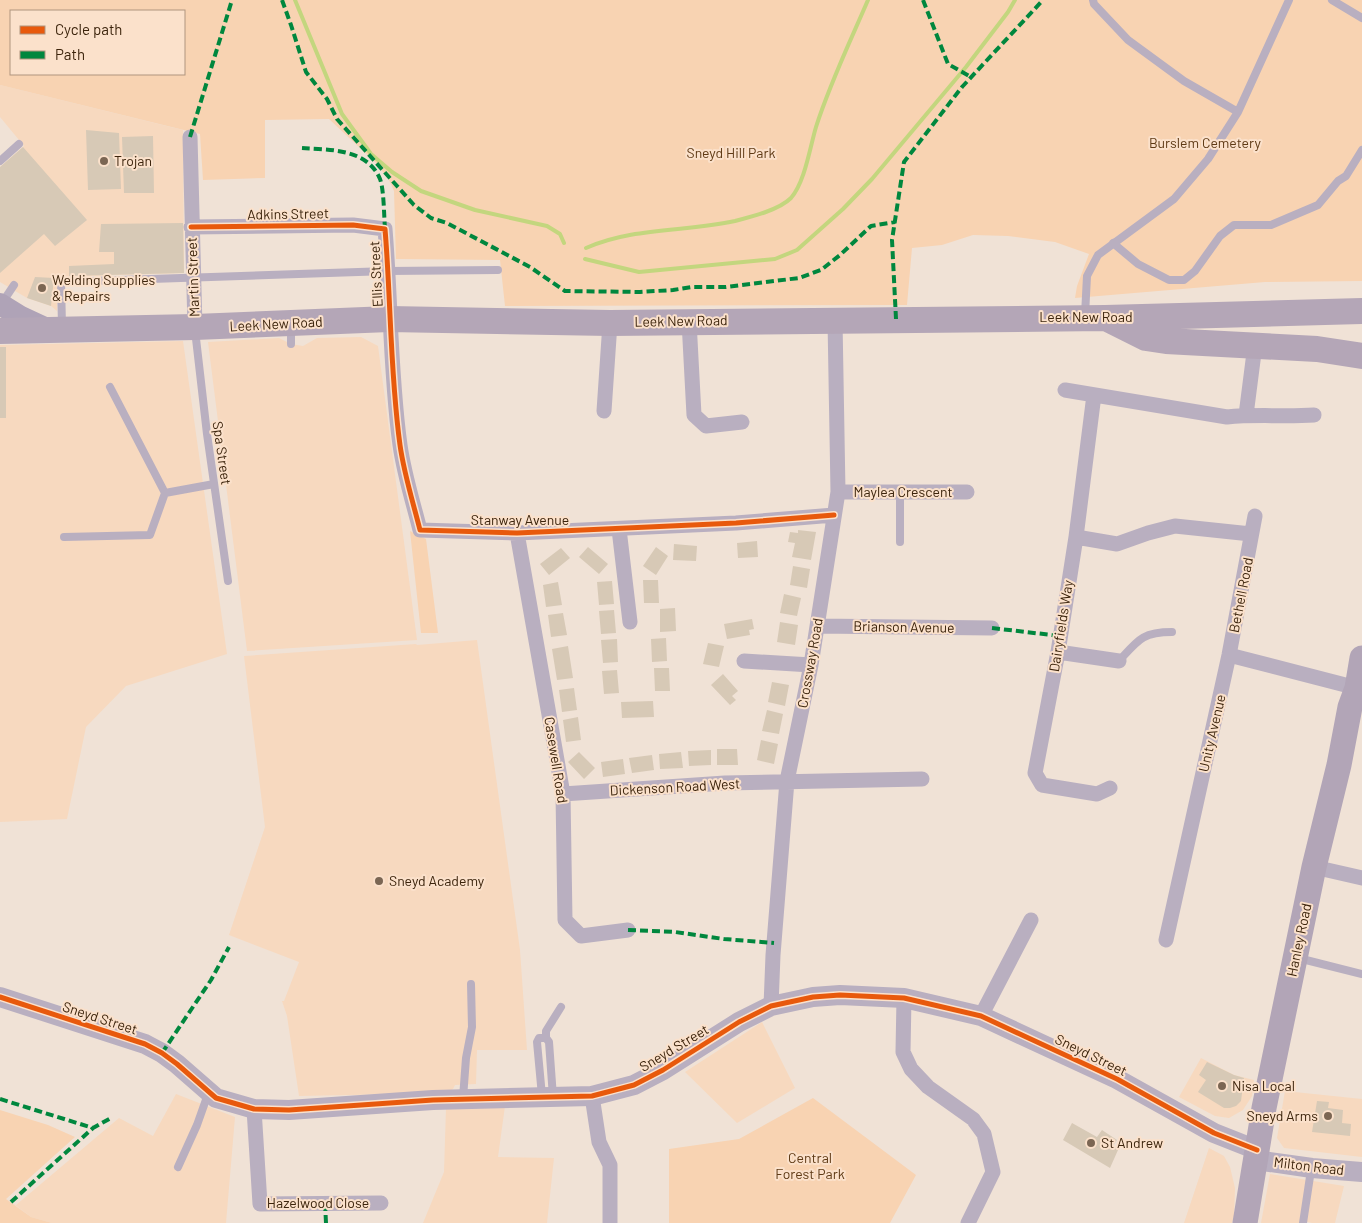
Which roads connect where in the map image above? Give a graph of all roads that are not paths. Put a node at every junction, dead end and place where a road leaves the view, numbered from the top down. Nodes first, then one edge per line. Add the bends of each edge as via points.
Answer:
1 (1093, 0) edge
2 (1289, 0) edge
3 (1332, 0) edge
4 (1362, 18) edge
5 (1238, 112) junction
6 (190, 137) dead end
7 (19, 144) dead end
8 (1362, 150) edge
9 (0, 160) edge
10 (191, 227) junction
11 (385, 229) joint
12 (1113, 243) junction
13 (498, 270) dead end
14 (388, 271) junction
15 (192, 278) junction
16 (14, 285) dead end
17 (0, 304) edge
18 (1362, 311) edge
19 (1095, 317) junction
20 (389, 319) junction
21 (835, 320) junction
22 (689, 321) junction
23 (610, 322) junction
24 (194, 327) junction
25 (55, 330) junction
26 (0, 331) edge
27 (1255, 345) junction
28 (1362, 356) edge
29 (110, 387) dead end
30 (1065, 390) dead end
31 (1094, 395) junction
32 (604, 411) dead end
33 (1246, 415) junction
34 (1314, 415) dead end
35 (742, 422) dead end
36 (214, 484) junction
37 (838, 492) junction
38 (900, 492) junction
39 (967, 492) dead end
40 (165, 493) junction
41 (834, 516) junction
42 (1255, 516) dead end
43 (619, 529) junction
44 (517, 534) junction
45 (1251, 534) junction
46 (64, 537) dead end
47 (1076, 537) junction
48 (900, 542) dead end
49 (228, 581) dead end
50 (630, 622) dead end
51 (817, 626) junction
52 (992, 628) dead end
53 (1172, 632) dead end
54 (1058, 652) junction
55 (1229, 655) junction
56 (1362, 658) edge
57 (744, 661) dead end
58 (1118, 661) joint
59 (811, 665) junction
60 (1356, 701) edge
61 (922, 779) dead end
62 (787, 781) junction
63 (1110, 788) dead end
64 (563, 794) junction
65 (1314, 867) junction
66 (1362, 878) edge
67 (1031, 920) dead end
68 (628, 930) dead end
69 (1166, 940) dead end
70 (1295, 958) junction
71 (1362, 974) edge
72 (471, 984) dead end
73 (0, 997) edge
74 (904, 998) junction
75 (771, 1006) junction
76 (561, 1007) dead end
77 (981, 1016) junction
78 (546, 1038) junction
79 (209, 1093) junction
80 (592, 1096) junction
81 (548, 1097) junction
82 (463, 1100) junction
83 (254, 1109) junction
84 (1256, 1155) junction
85 (178, 1166) dead end
86 (1312, 1168) junction
87 (1362, 1172) edge
88 (380, 1203) dead end
89 (1306, 1222) edge
90 (610, 1223) edge
91 (968, 1223) edge
92 (1245, 1223) edge

1 - 5 lane via 1128,40 1184,81
2 - 5 lane
3 - 4 lane
5 - 12 lane via 1208,159 1174,199
6 - 10 street, Martin Street
7 - 9 lane
8 - 12 lane via 1346,176 1338,180 1318,205 1271,226 1234,226 1220,236 1195,271 1184,280 1168,280 1138,264
10 - 11 street, Adkins Street via 353,225
10 - 15 street, Martin Street
11 - 14 street, Ellis Street
12 - 19 lane via 1098,255 1087,276 1085,297
13 - 14 lane
14 - 15 lane
14 - 20 street, Ellis Street
15 - 24 street, Martin Street
15 - 25 lane via 61,282
16 - 17 lane
17 - 25 main road via 21,317
18 - 19 highway, Leek New Road
19 - 21 highway, Leek New Road
19 - 27 highway via 1146,338
20 - 23 highway, Leek New Road
20 - 24 highway, Leek New Road via 291,334
20 - 44 street, Stanway Avenue via 400,446 420,530
21 - 22 highway, Leek New Road
21 - 37 street, Crossway Road
22 - 23 highway, Leek New Road
22 - 35 street via 694,415 706,426
23 - 32 street
24 - 25 highway, Leek New Road
24 - 36 lane, Spa Street
25 - 26 highway, Leek New Road
27 - 28 highway
27 - 33 street
29 - 40 lane
30 - 31 street
31 - 33 street via 1227,418
31 - 47 street, Dairyfields Way
33 - 34 street
36 - 40 lane
36 - 49 lane, Spa Street
37 - 38 street, Maylea Crescent
37 - 41 street, Crossway Road
38 - 39 street, Maylea Crescent
38 - 48 lane
40 - 46 lane via 150,534
41 - 43 street, Stanway Avenue
41 - 51 street, Crossway Road
42 - 45 street, Bethell Road
43 - 44 street, Stanway Avenue
43 - 50 street
44 - 64 street, Casewell Road
45 - 47 street via 1175,526 1117,544
45 - 55 street, Bethell Road
47 - 54 street, Dairyfields Way
51 - 52 street, Brianson Avenue
51 - 59 street, Crossway Road
53 - 58 lane via 1148,634
54 - 58 street
54 - 63 street, Dairyfields Way via 1035,773 1042,785 1097,794
55 - 60 street
55 - 69 street, Unity Avenue
56 - 60 main road, Hanley Road
57 - 59 street
59 - 62 street, Crossway Road
60 - 65 main road, Hanley Road
61 - 62 street, Dickenson Road West
62 - 64 street, Dickenson Road West
62 - 75 street, Crossway Road
64 - 68 street, Casewell Road via 565,920 581,936
65 - 66 street
65 - 70 main road, Hanley Road
67 - 77 street
70 - 71 lane
70 - 84 main road, Hanley Road
72 - 82 lane via 472,1027
73 - 79 street, Sneyd Street via 145,1044 178,1064
74 - 75 street, Sneyd Street via 822,997
74 - 77 street, Sneyd Street
74 - 91 street via 903,1052 911,1069 928,1087 973,1118 984,1134 993,1172
75 - 80 street, Sneyd Street via 634,1085
76 - 78 lane via 546,1031
77 - 84 street, Sneyd Street via 1117,1079
78 - 81 lane via 549,1042
78 - 81 lane via 539,1038 537,1042
79 - 83 street, Sneyd Street
79 - 85 lane
80 - 81 street, Sneyd Street
80 - 90 street via 599,1142 610,1165
81 - 82 street, Sneyd Street
82 - 83 street, Sneyd Street via 289,1110
83 - 88 street, Hazelwood Close via 260,1204
84 - 86 street, Milton Road
84 - 92 main road, Hanley Road
86 - 87 street, Milton Road
86 - 89 lane

